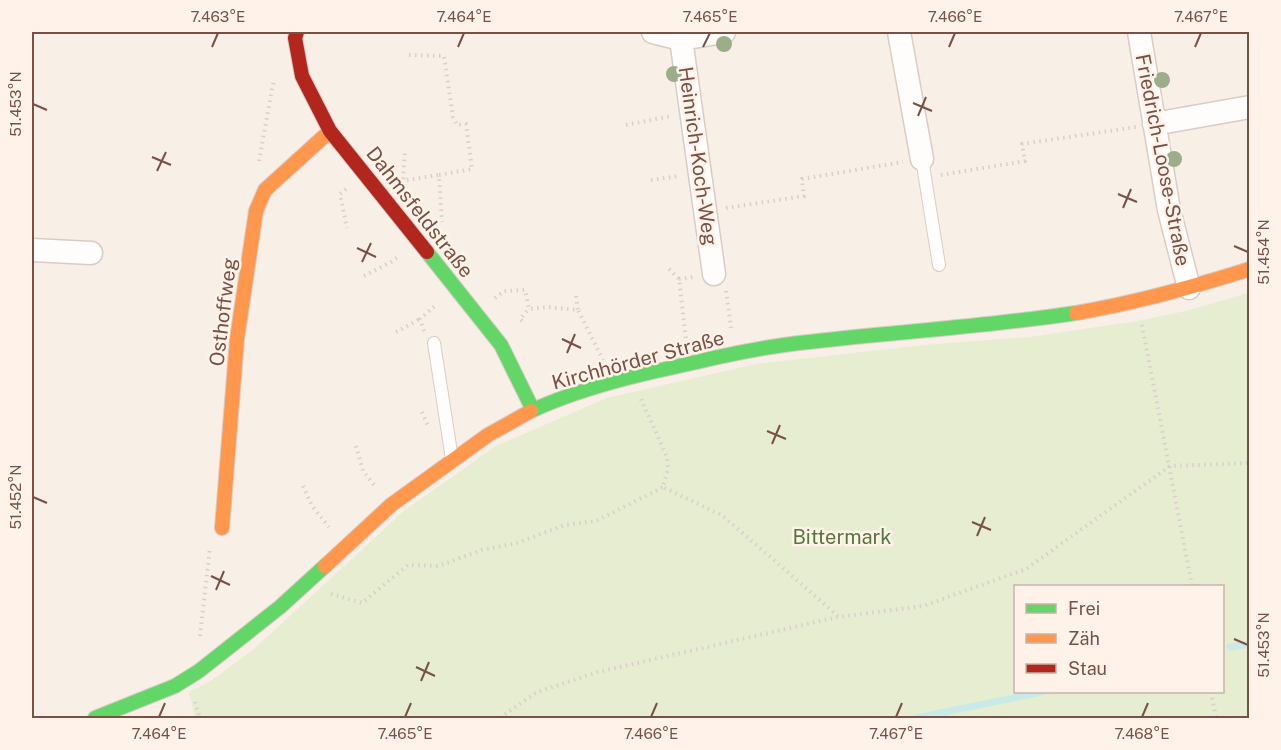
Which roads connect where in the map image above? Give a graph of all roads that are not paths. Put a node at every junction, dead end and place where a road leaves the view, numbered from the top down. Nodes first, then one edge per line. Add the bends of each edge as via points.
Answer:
1 (297, 32) edge
2 (653, 32) edge
3 (724, 32) edge
4 (899, 32) edge
5 (1139, 32) edge
6 (681, 39) junction
7 (1250, 107) edge
8 (1154, 124) junction
9 (330, 131) junction
10 (923, 168) joint
11 (32, 250) edge
12 (91, 252) dead end
13 (939, 266) dead end
14 (1250, 269) edge
15 (714, 274) road end
16 (1189, 288) junction
17 (434, 343) road end
18 (533, 410) junction
19 (452, 460) junction
20 (222, 528) road end
21 (95, 718) edge

1 - 9 main road, Dahmsfeldstraße via 302,76
2 - 6 street
3 - 6 street
4 - 10 street
5 - 8 street, Friedrich-Loose-Straße
6 - 15 street, Heinrich-Koch-Weg
7 - 8 street
8 - 16 street, Friedrich-Loose-Straße via 1169,210
9 - 18 main road, Dahmsfeldstraße via 501,345
9 - 20 main road, Osthoffweg via 265,190 256,211 237,339
10 - 13 lane
11 - 12 street
14 - 16 main road, Kirchhörder Straße
16 - 18 main road, Kirchhörder Straße via 1110,307 1030,320 735,353 585,390
17 - 19 lane
18 - 19 main road, Kirchhörder Straße
19 - 21 main road, Kirchhörder Straße via 391,506 280,607 199,671 167,690

